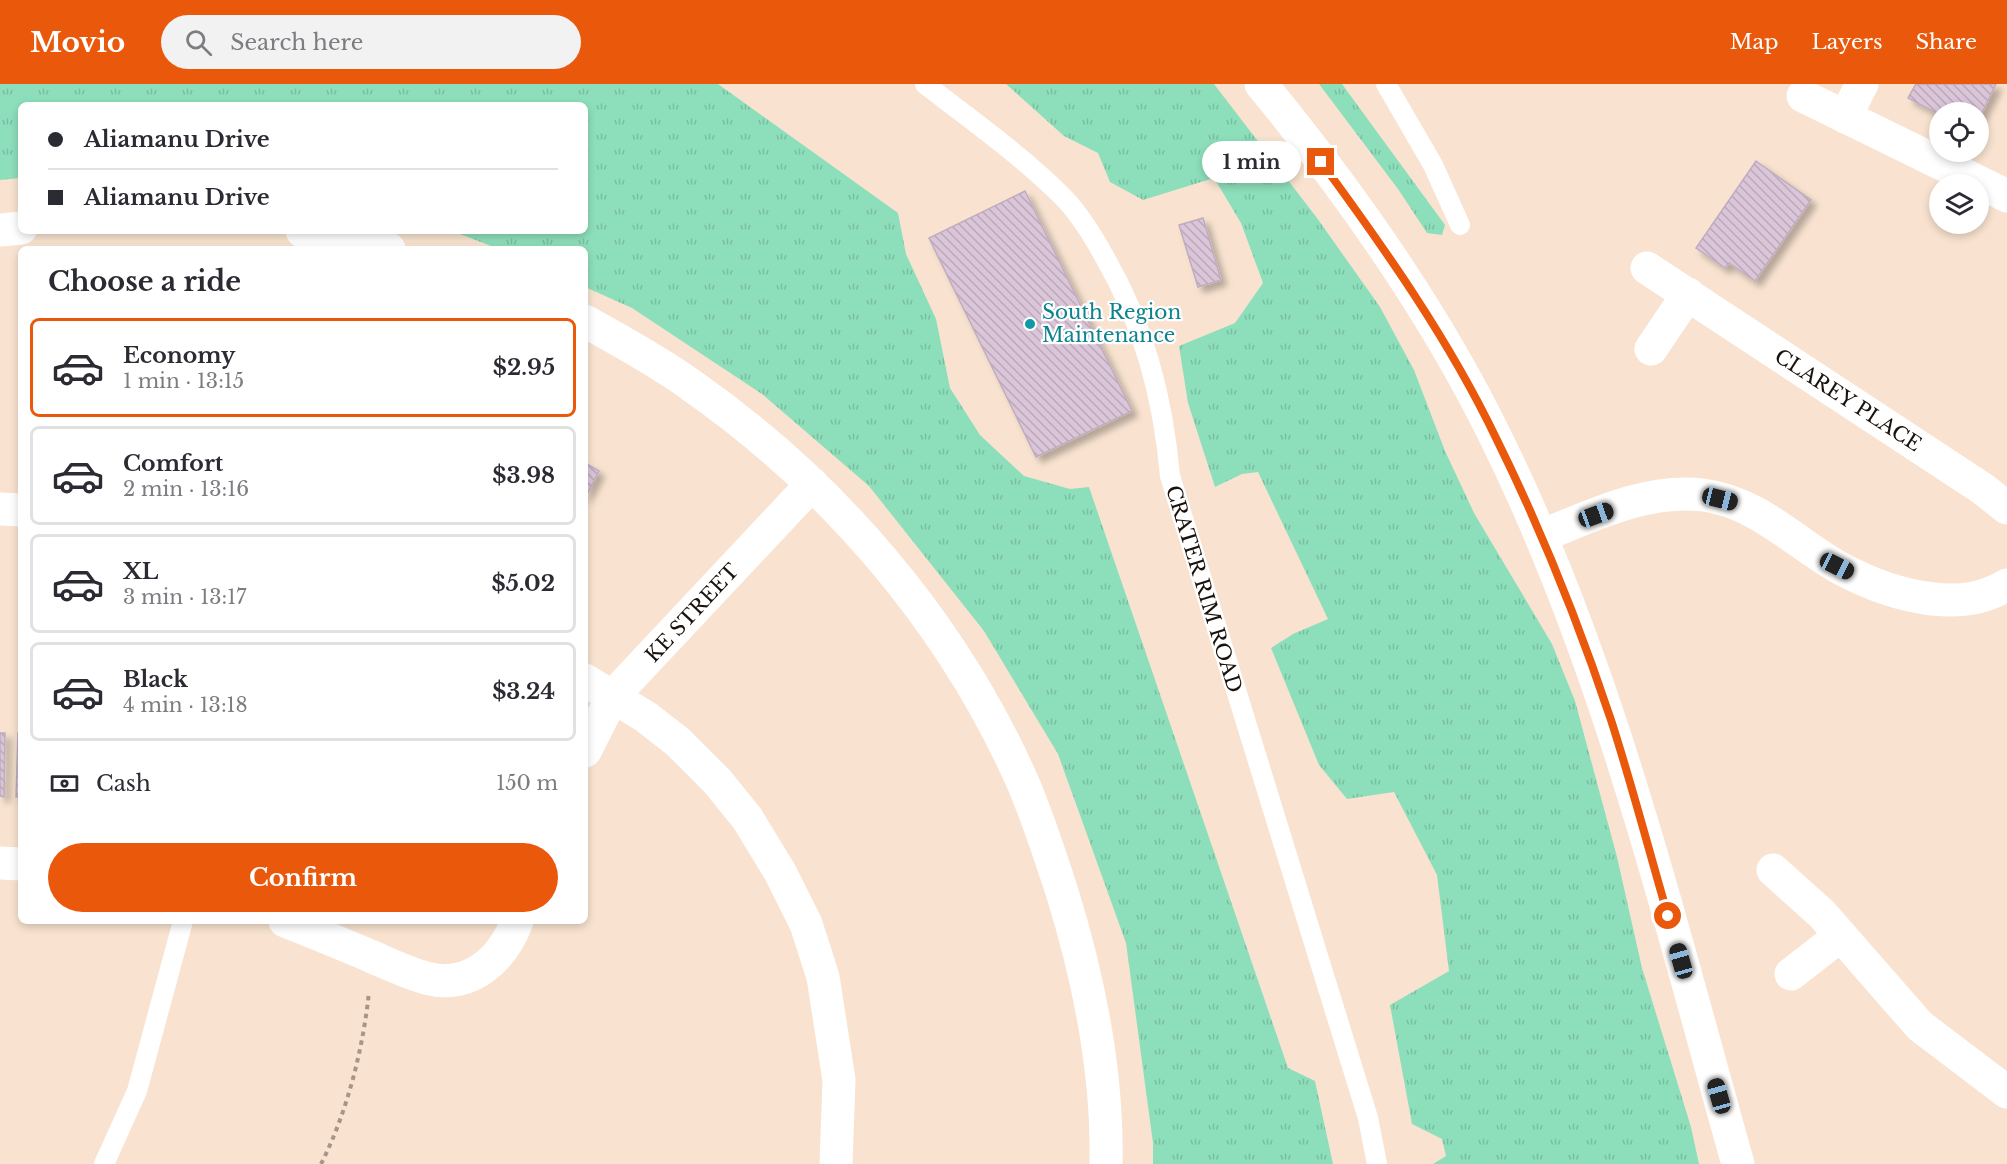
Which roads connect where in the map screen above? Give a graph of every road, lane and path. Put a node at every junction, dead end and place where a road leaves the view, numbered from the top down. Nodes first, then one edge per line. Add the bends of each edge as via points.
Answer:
1 (925, 84) edge
2 (1261, 84) edge
3 (1386, 84) edge
4 (1862, 84) edge
5 (1803, 96) dead end
6 (1845, 117) junction
7 (2007, 196) edge
8 (1460, 225) dead end
9 (18, 228) edge
10 (0, 230) edge
11 (316, 234) edge
12 (374, 246) edge
13 (1647, 268) dead end
14 (1688, 294) junction
15 (588, 323) edge
16 (1651, 349) dead end
17 (812, 484) junction
18 (2007, 508) edge
19 (0, 509) edge
20 (18, 510) edge
21 (1541, 536) junction
22 (2007, 585) edge
23 (588, 682) edge
24 (613, 696) junction
25 (588, 745) edge
26 (0, 863) edge
27 (18, 864) edge
28 (1773, 870) dead end
29 (182, 924) edge
30 (292, 924) edge
31 (517, 924) edge
32 (1840, 936) junction
33 (1791, 974) dead end
34 (369, 985) dead end
35 (2007, 1092) edge
36 (104, 1164) edge
37 (321, 1164) edge
38 (836, 1164) edge
39 (1106, 1164) edge
40 (1377, 1164) edge
41 (1738, 1164) edge

1 - 40 lane, CRATER RIM ROAD via 1064,198 1094,238 1140,328 1155,376 1170,476 1368,1119
2 - 21 street via 1378,240 1439,337 1496,436
3 - 8 lane via 1433,165
4 - 6 street
5 - 6 street
6 - 7 street
9 - 10 street
11 - 12 street
13 - 14 street, CLAREY PLACE
14 - 16 street
14 - 18 street, CLAREY PLACE
15 - 17 street via 687,382 731,414
17 - 24 street, KE STREET
17 - 39 street via 885,561 934,627 967,675 1022,782 1043,833 1088,989 1099,1054
19 - 20 street
21 - 22 street via 1641,499 1704,495 1736,503 1780,526 1837,566 1907,596 1942,600 1985,598
21 - 41 street via 1611,720
23 - 24 street
24 - 25 street, KE STREET
24 - 38 street via 678,742 717,781 747,818 806,924 823,977 839,1080
26 - 27 street
28 - 32 street
29 - 36 lane via 137,1091
30 - 31 street via 417,975 442,980 468,976 490,964 507,944
32 - 33 street
32 - 35 street via 1920,1026
34 - 37 path via 367,1012 345,1102

